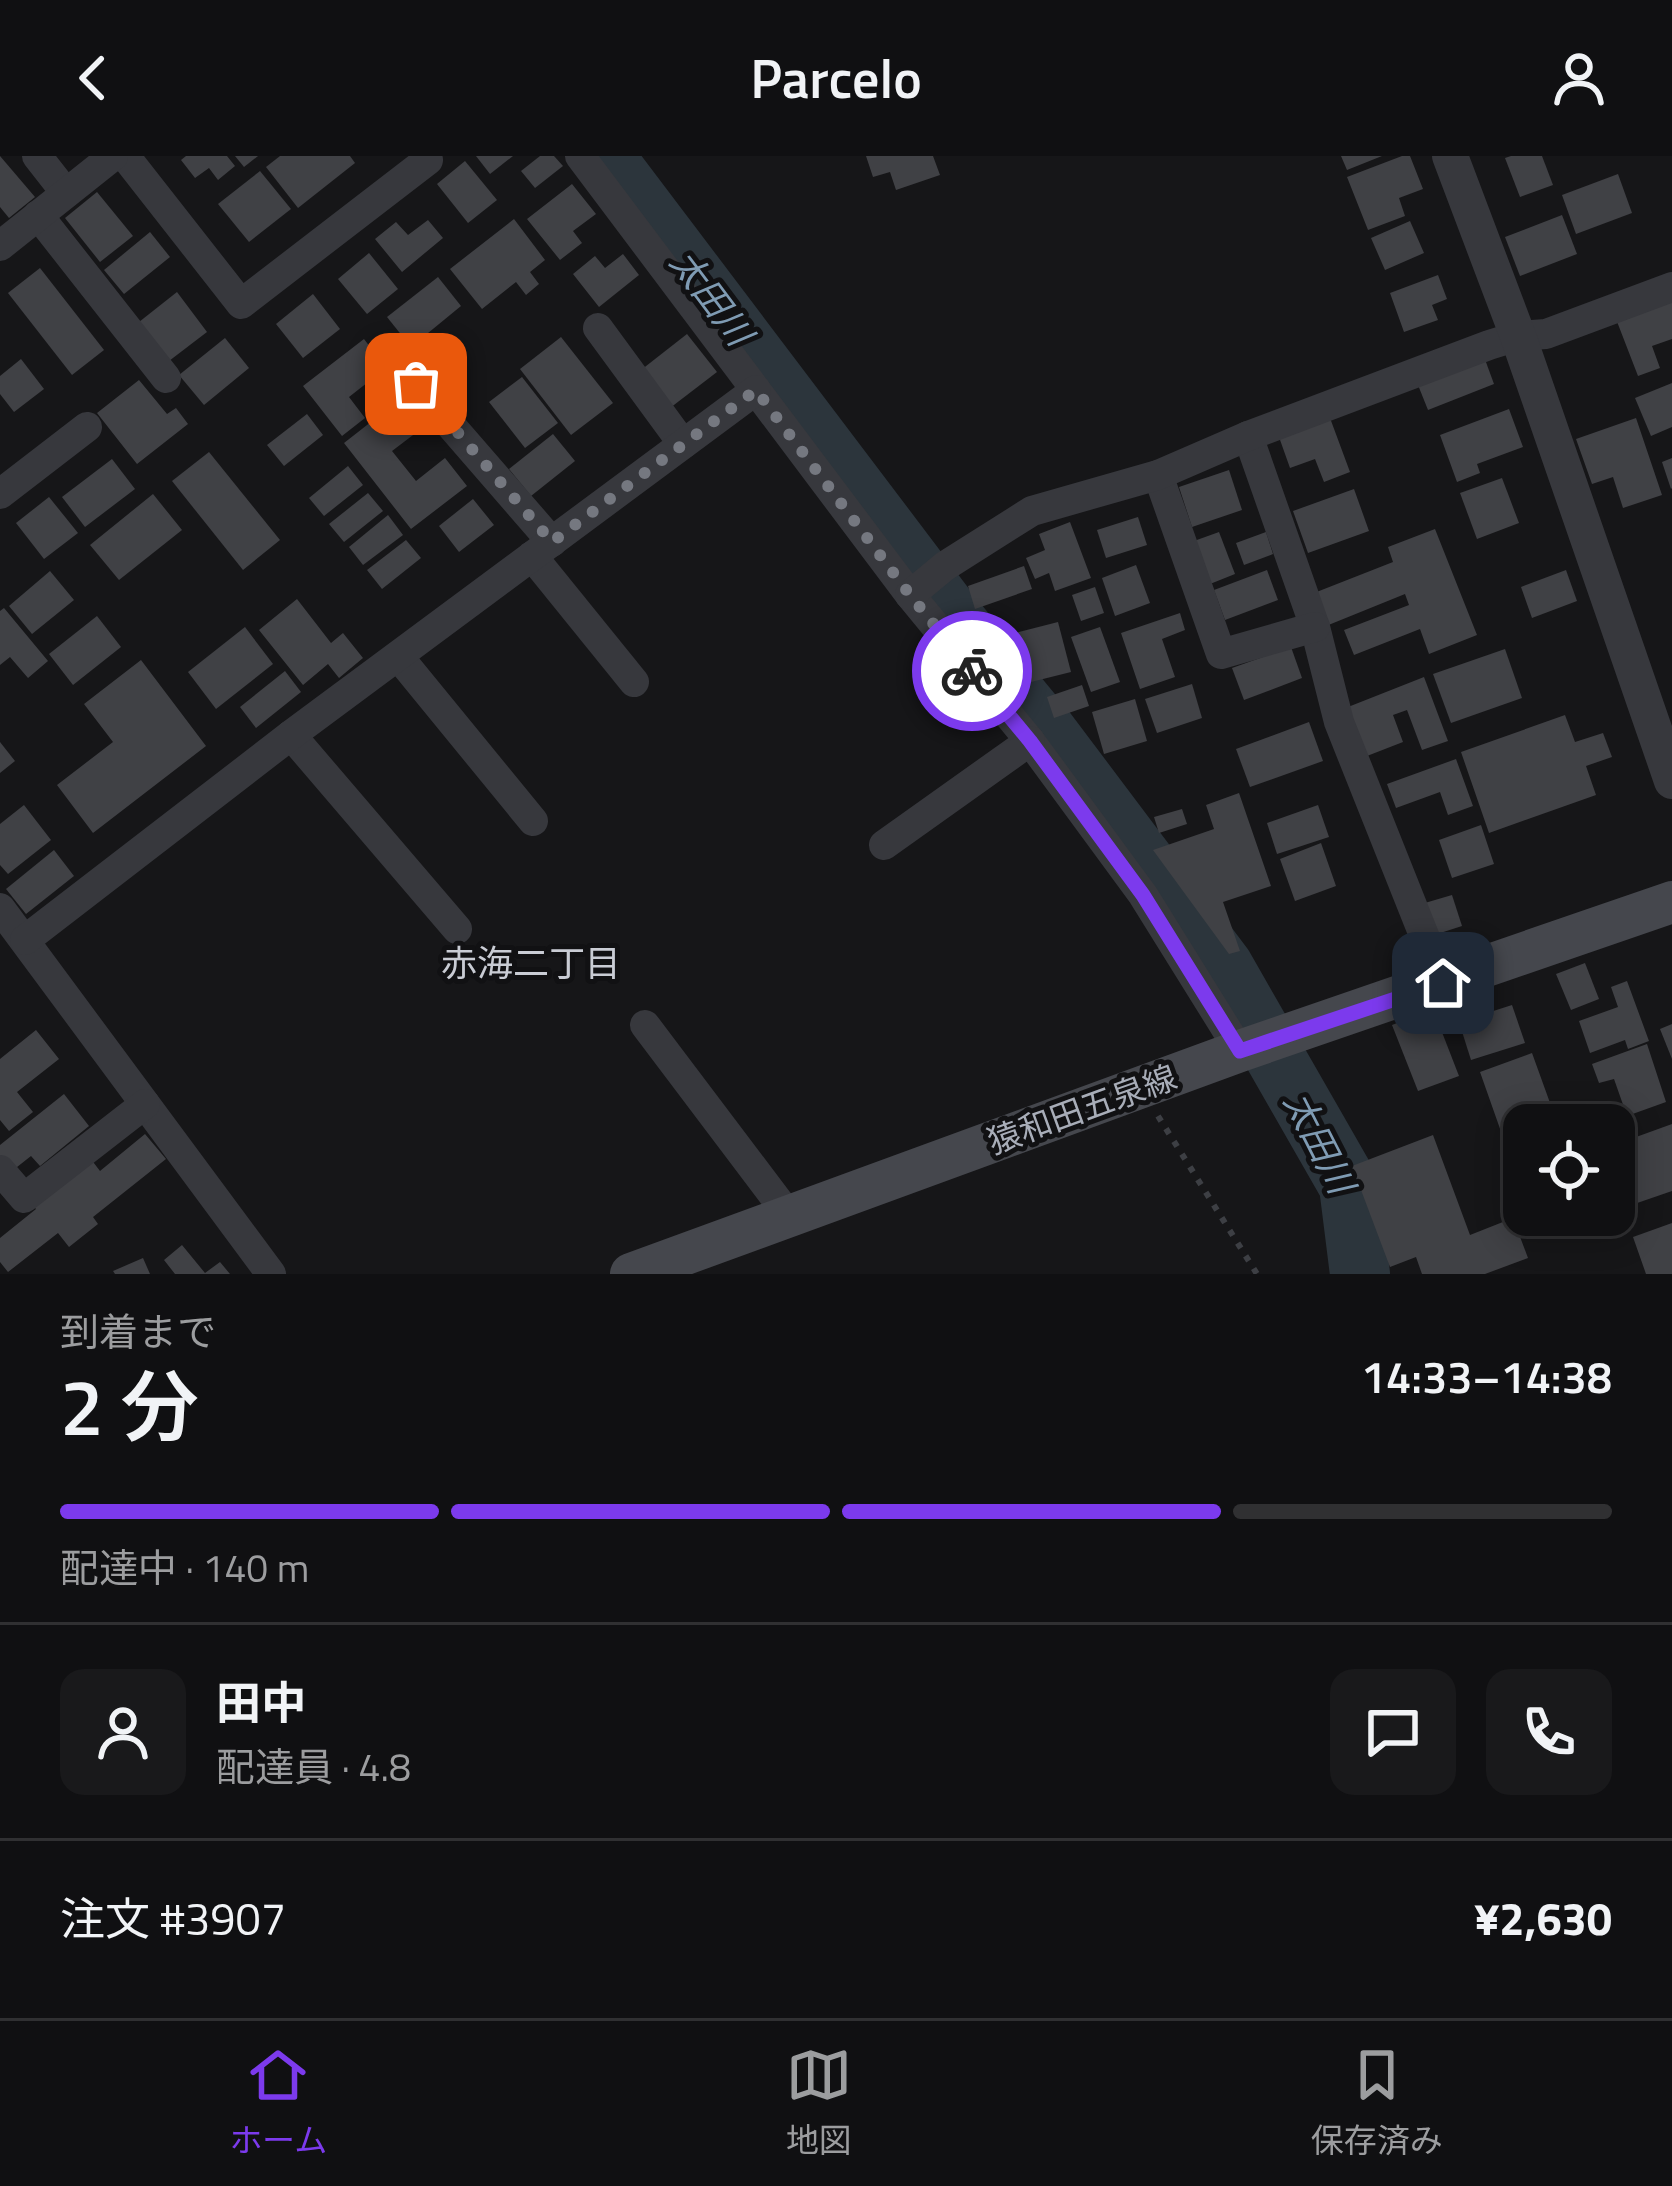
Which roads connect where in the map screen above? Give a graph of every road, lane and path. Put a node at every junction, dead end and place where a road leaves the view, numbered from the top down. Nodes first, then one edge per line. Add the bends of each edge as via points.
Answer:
1 (37, 156) edge
2 (113, 156) edge
3 (125, 156) edge
4 (580, 156) edge
5 (1450, 156) edge
6 (428, 160) dead end
7 (66, 193) junction
8 (38, 215) junction
9 (0, 246) edge
10 (1672, 287) edge
11 (598, 328) dead end
12 (1518, 336) junction
13 (388, 353) dead end
14 (166, 379) dead end
15 (756, 390) junction
16 (87, 427) dead end
17 (1248, 436) junction
18 (683, 444) junction
19 (1159, 475) junction
20 (0, 494) edge
21 (542, 549) junction
22 (910, 595) junction
23 (1315, 627) junction
24 (398, 656) junction
25 (634, 682) dead end
26 (291, 735) junction
27 (1030, 741) junction
28 (1672, 781) edge
29 (533, 821) dead end
30 (884, 845) dead end
31 (1672, 902) edge
32 (0, 908) edge
33 (457, 929) dead end
34 (25, 940) junction
35 (1443, 983) junction
36 (645, 1025) dead end
37 (1240, 1051) junction
38 (1140, 1088) junction
39 (146, 1104) junction
40 (0, 1169) edge
41 (790, 1217) junction
42 (651, 1271) edge
43 (271, 1274) edge
44 (1257, 1274) edge

1 - 7 street
2 - 7 street
3 - 6 street via 241,304
4 - 15 street
5 - 12 street
7 - 8 street
8 - 9 street
8 - 14 street
10 - 12 street via 1546,334
11 - 18 street
12 - 17 street
12 - 28 street
13 - 21 street
15 - 18 street
15 - 22 street
16 - 20 street
17 - 19 street
17 - 23 street
18 - 21 street
19 - 22 street via 1032,511
19 - 23 street via 1220,654
21 - 24 street
21 - 25 street
22 - 27 street
23 - 35 street via 1339,722
24 - 26 street
24 - 29 street
26 - 33 street
26 - 34 street
27 - 30 street
27 - 37 street via 1143,895
31 - 35 main road, 猿和田五泉線
32 - 34 street
34 - 39 street
35 - 37 main road, 猿和田五泉線
36 - 41 street
37 - 38 main road, 猿和田五泉線
38 - 41 main road, 猿和田五泉線
38 - 44 path
39 - 40 street via 24,1198
39 - 43 street
41 - 42 main road, 猿和田五泉線

